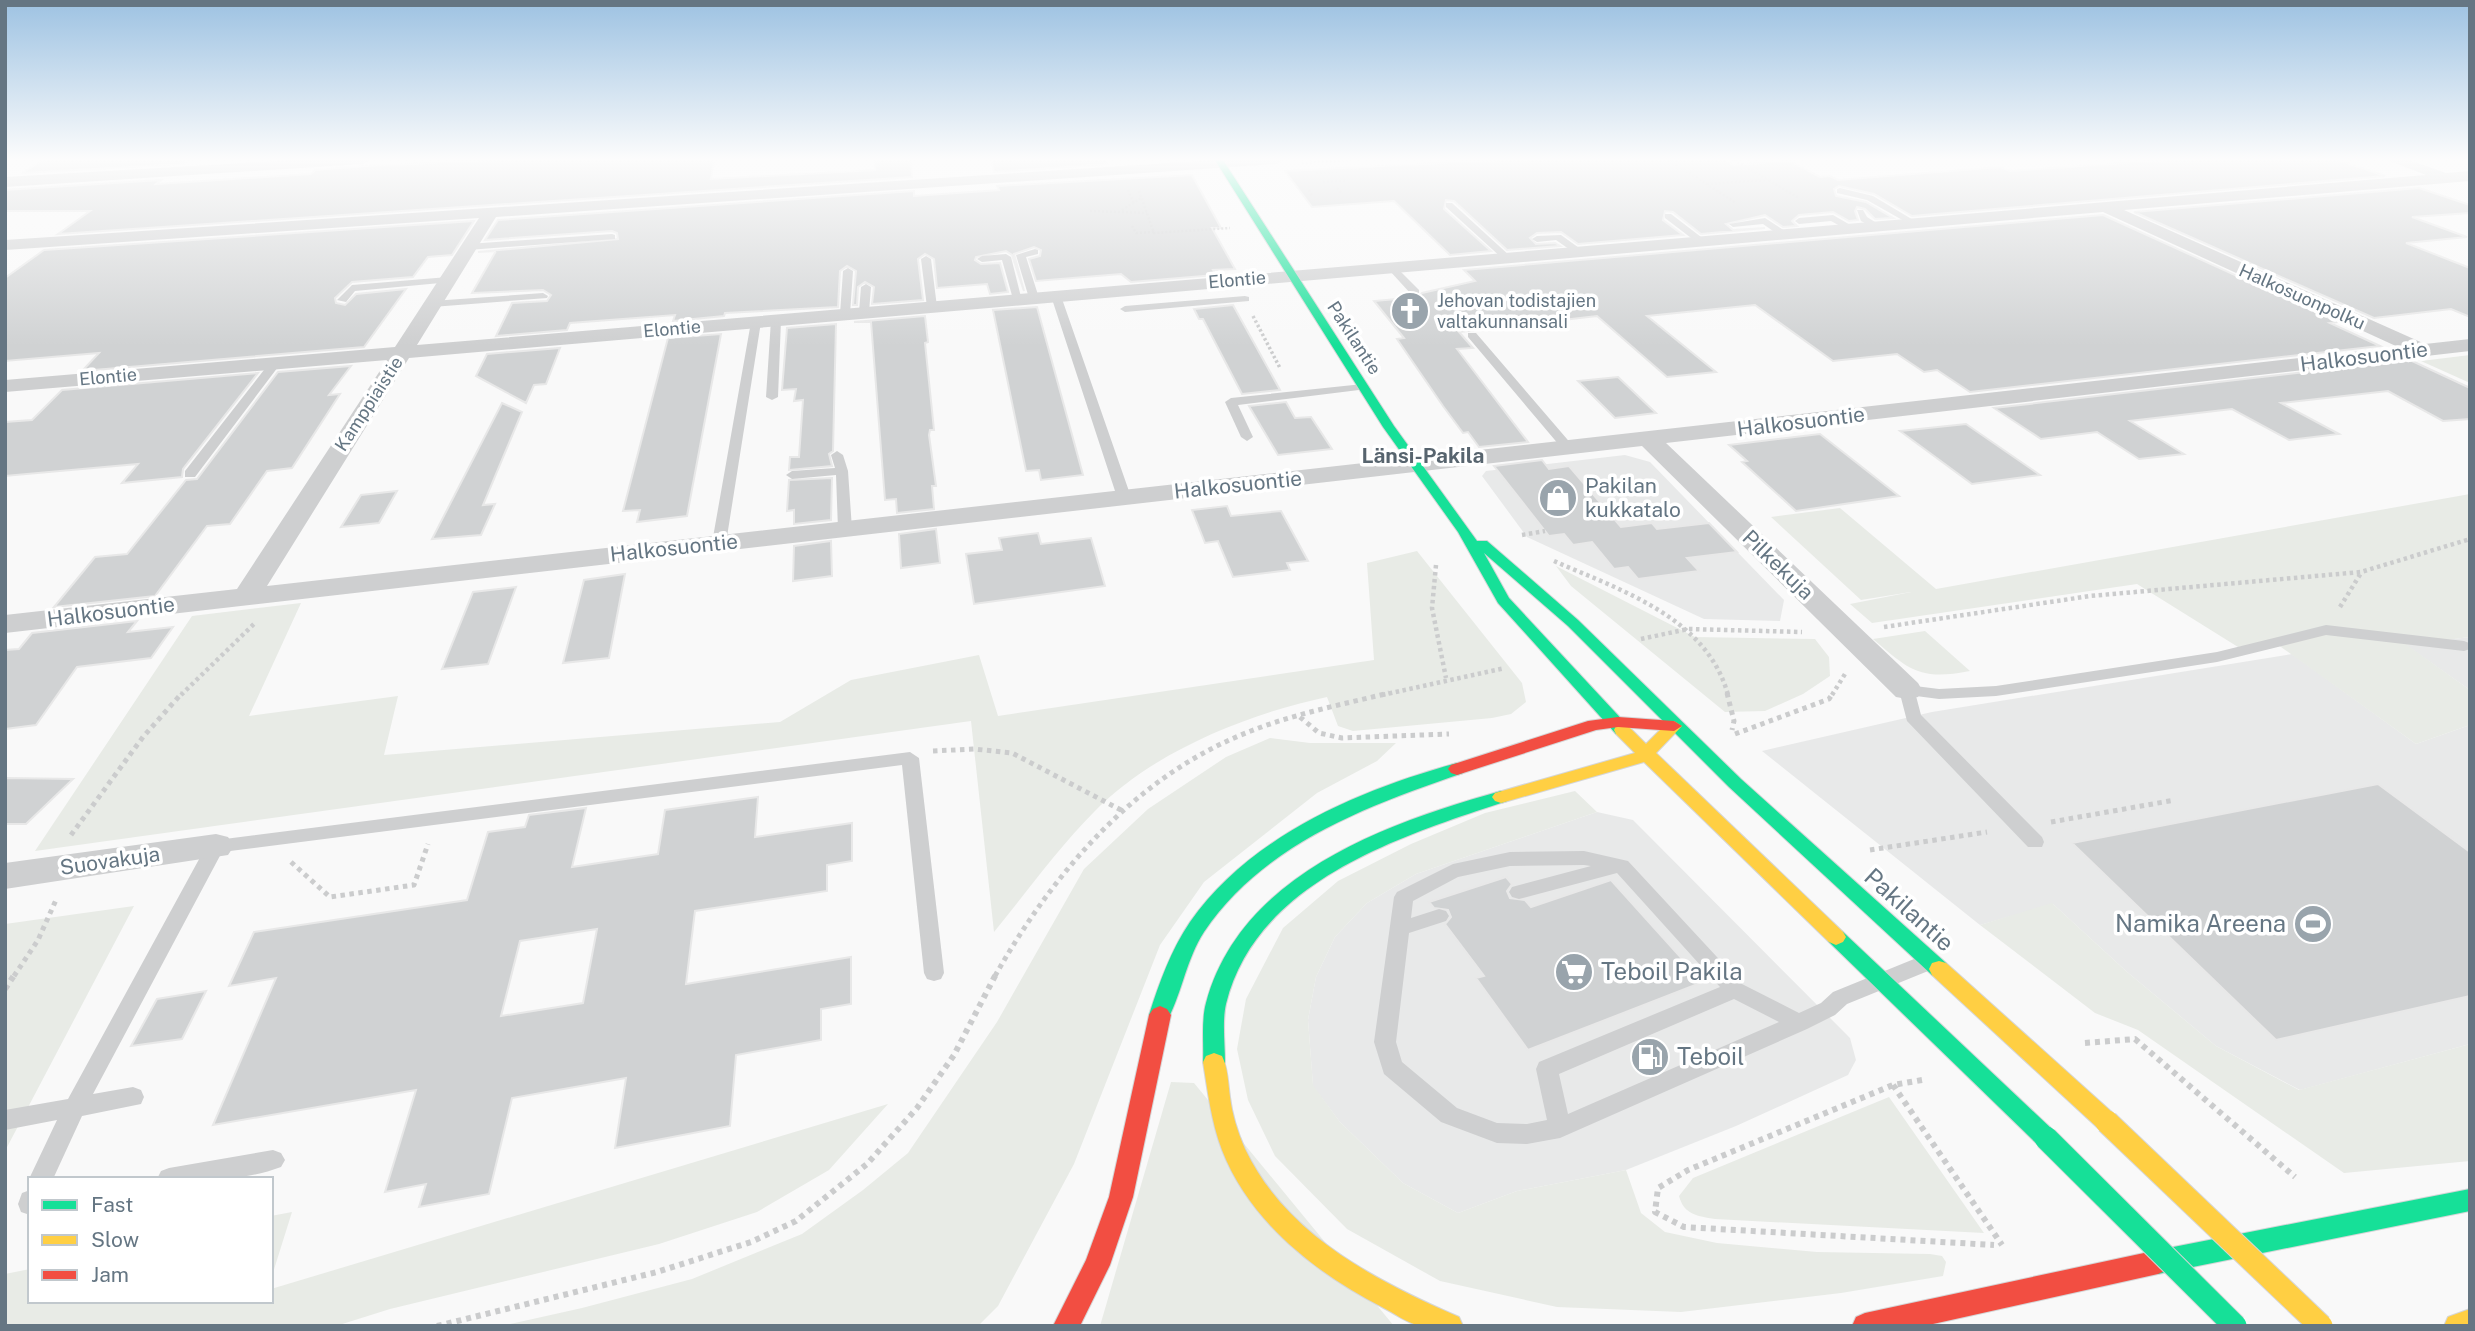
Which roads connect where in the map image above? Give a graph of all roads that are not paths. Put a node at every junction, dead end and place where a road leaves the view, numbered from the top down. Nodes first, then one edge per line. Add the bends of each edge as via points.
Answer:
1 (342, 222) edge
2 (484, 222) edge
3 (1258, 222) edge
4 (1468, 222) edge
5 (1676, 222) edge
6 (1756, 222) edge
7 (1767, 222) edge
8 (1851, 222) edge
9 (1860, 222) edge
10 (1912, 222) edge
11 (1940, 222) edge
12 (2135, 222) edge
13 (1916, 224) junction
14 (1733, 225) dead end
15 (1785, 235) junction
16 (612, 237) dead end
17 (1536, 239) dead end
18 (1702, 242) junction
19 (5, 245) edge
20 (468, 247) junction
21 (1035, 252) dead end
22 (1579, 252) junction
23 (1507, 258) junction
24 (926, 259) dead end
25 (982, 259) dead end
26 (1392, 268) junction
27 (848, 271) dead end
28 (1292, 276) junction
29 (448, 280) junction
30 (866, 287) dead end
31 (1165, 287) junction
32 (1415, 292) dead end
33 (542, 296) dead end
34 (1056, 296) junction
35 (1026, 298) junction
36 (1245, 299) road end
37 (342, 300) dead end
38 (432, 304) junction
39 (1174, 305) junction
40 (932, 307) junction
41 (1125, 309) dead end
42 (855, 313) junction
43 (776, 320) junction
44 (756, 322) junction
45 (1472, 335) dead end
46 (2470, 345) edge
47 (2420, 350) junction
48 (402, 352) junction
49 (275, 363) junction
50 (5, 386) edge
51 (1363, 387) junction
52 (772, 397) dead end
53 (1247, 437) dead end
54 (1650, 440) junction
55 (1569, 449) junction
56 (837, 455) dead end
57 (1414, 465) junction
58 (842, 471) junction
59 (190, 474) dead end
60 (792, 475) dead end
61 (1124, 497) junction
62 (845, 529) junction
63 (1465, 531) junction
64 (719, 543) junction
65 (246, 597) junction
66 (5, 624) edge
67 (2464, 646) dead end
68 (1907, 690) junction
69 (1613, 722) junction
70 (1674, 726) junction
71 (1645, 755) junction
72 (2035, 842) dead end
73 (216, 846) junction
74 (1621, 866) junction
75 (5, 876) edge
76 (1519, 892) dead end
77 (1439, 916) dead end
78 (1402, 928) junction
79 (1932, 961) junction
80 (934, 973) dead end
81 (1882, 980) junction
82 (1735, 990) junction
83 (1799, 1023) junction
84 (133, 1097) dead end
85 (74, 1109) junction
86 (5, 1120) edge
87 (1560, 1128) junction
88 (273, 1160) dead end
89 (42, 1177) edge
90 (180, 1177) edge
91 (2470, 1200) edge
92 (2470, 1322) edge
93 (1066, 1326) edge
94 (1450, 1326) edge
95 (1865, 1326) edge
96 (2235, 1326) edge
97 (2321, 1326) edge
98 (2457, 1326) edge

1 - 19 street
2 - 20 street, Kamppiaistie
3 - 28 main road, Pakilantie
4 - 23 lane
5 - 18 lane
6 - 14 lane
7 - 15 lane
8 - 15 street, Elontie
9 - 13 street, Elontie via 1879,228
10 - 13 lane
11 - 13 street, Elontie
12 - 47 street, Halkosuonpolku
15 - 18 street, Elontie
16 - 20 lane
17 - 22 lane via 1558,237
18 - 22 street, Elontie
20 - 29 street, Kamppiaistie
21 - 35 lane via 1021,255
22 - 23 street, Elontie
23 - 26 street, Elontie
24 - 40 lane
25 - 35 lane via 1006,257
26 - 28 street, Elontie
26 - 32 lane
27 - 42 lane
28 - 31 street, Elontie
28 - 51 main road, Pakilantie
29 - 37 lane via 352,288
29 - 38 street, Kamppiaistie
30 - 42 lane
31 - 34 street, Elontie
31 - 39 lane
33 - 38 lane
34 - 35 street, Elontie
34 - 61 lane
35 - 40 street, Elontie
36 - 39 lane
38 - 48 street, Kamppiaistie
39 - 41 lane
40 - 42 street, Elontie
42 - 43 street, Elontie
43 - 44 street, Elontie
43 - 52 lane
44 - 48 street, Elontie
44 - 64 lane
45 - 55 lane
46 - 47 street, Halkosuontie
47 - 54 street, Halkosuontie
48 - 49 street, Elontie
48 - 65 street, Kamppiaistie
49 - 50 street, Elontie
49 - 59 lane
51 - 53 lane via 1231,402
51 - 57 main road, Pakilantie
54 - 55 street, Halkosuontie
54 - 68 street, Pilkekuja
55 - 57 street, Halkosuontie
56 - 58 lane
57 - 61 street, Halkosuontie
57 - 63 main road, Pakilantie
58 - 60 lane
58 - 62 lane
61 - 62 street, Halkosuontie
62 - 64 street, Halkosuontie
63 - 69 main road, Pakilantie via 1503,600
63 - 70 main road, Pakilantie via 1596,645
64 - 65 street, Halkosuontie
65 - 66 street, Halkosuontie
67 - 68 lane via 2326,630 2217,657 1996,691 1939,694
68 - 72 lane via 1913,717
69 - 70 main road
69 - 71 main road, Pakilantie
69 - 93 main road via 1444,773 1334,815 1234,885 1203,919 1164,1000 1152,1041 1132,1157 1096,1264
70 - 71 main road
70 - 79 main road, Pakilantie
71 - 81 main road, Pakilantie
71 - 94 main road via 1517,792 1348,852 1277,898 1234,951 1219,985 1211,1028 1212,1068 1228,1137 1243,1170 1303,1244 1347,1278
73 - 75 street, Suovakuja
73 - 80 lane via 910,758
73 - 85 lane
74 - 76 lane
74 - 78 lane via 1584,858 1510,859 1453,871 1404,897
74 - 82 lane
77 - 78 lane
78 - 87 lane via 1385,1042 1392,1067 1449,1115 1497,1132 1527,1134
79 - 81 lane
79 - 97 main road, Pakilantie, bridge
81 - 83 lane
81 - 96 main road, Pakilantie, bridge
82 - 83 lane
82 - 87 lane via 1547,1069
83 - 87 lane
84 - 85 lane
85 - 86 lane
85 - 89 lane
88 - 90 lane
91 - 95 main road via 2049,1284
92 - 98 main road

